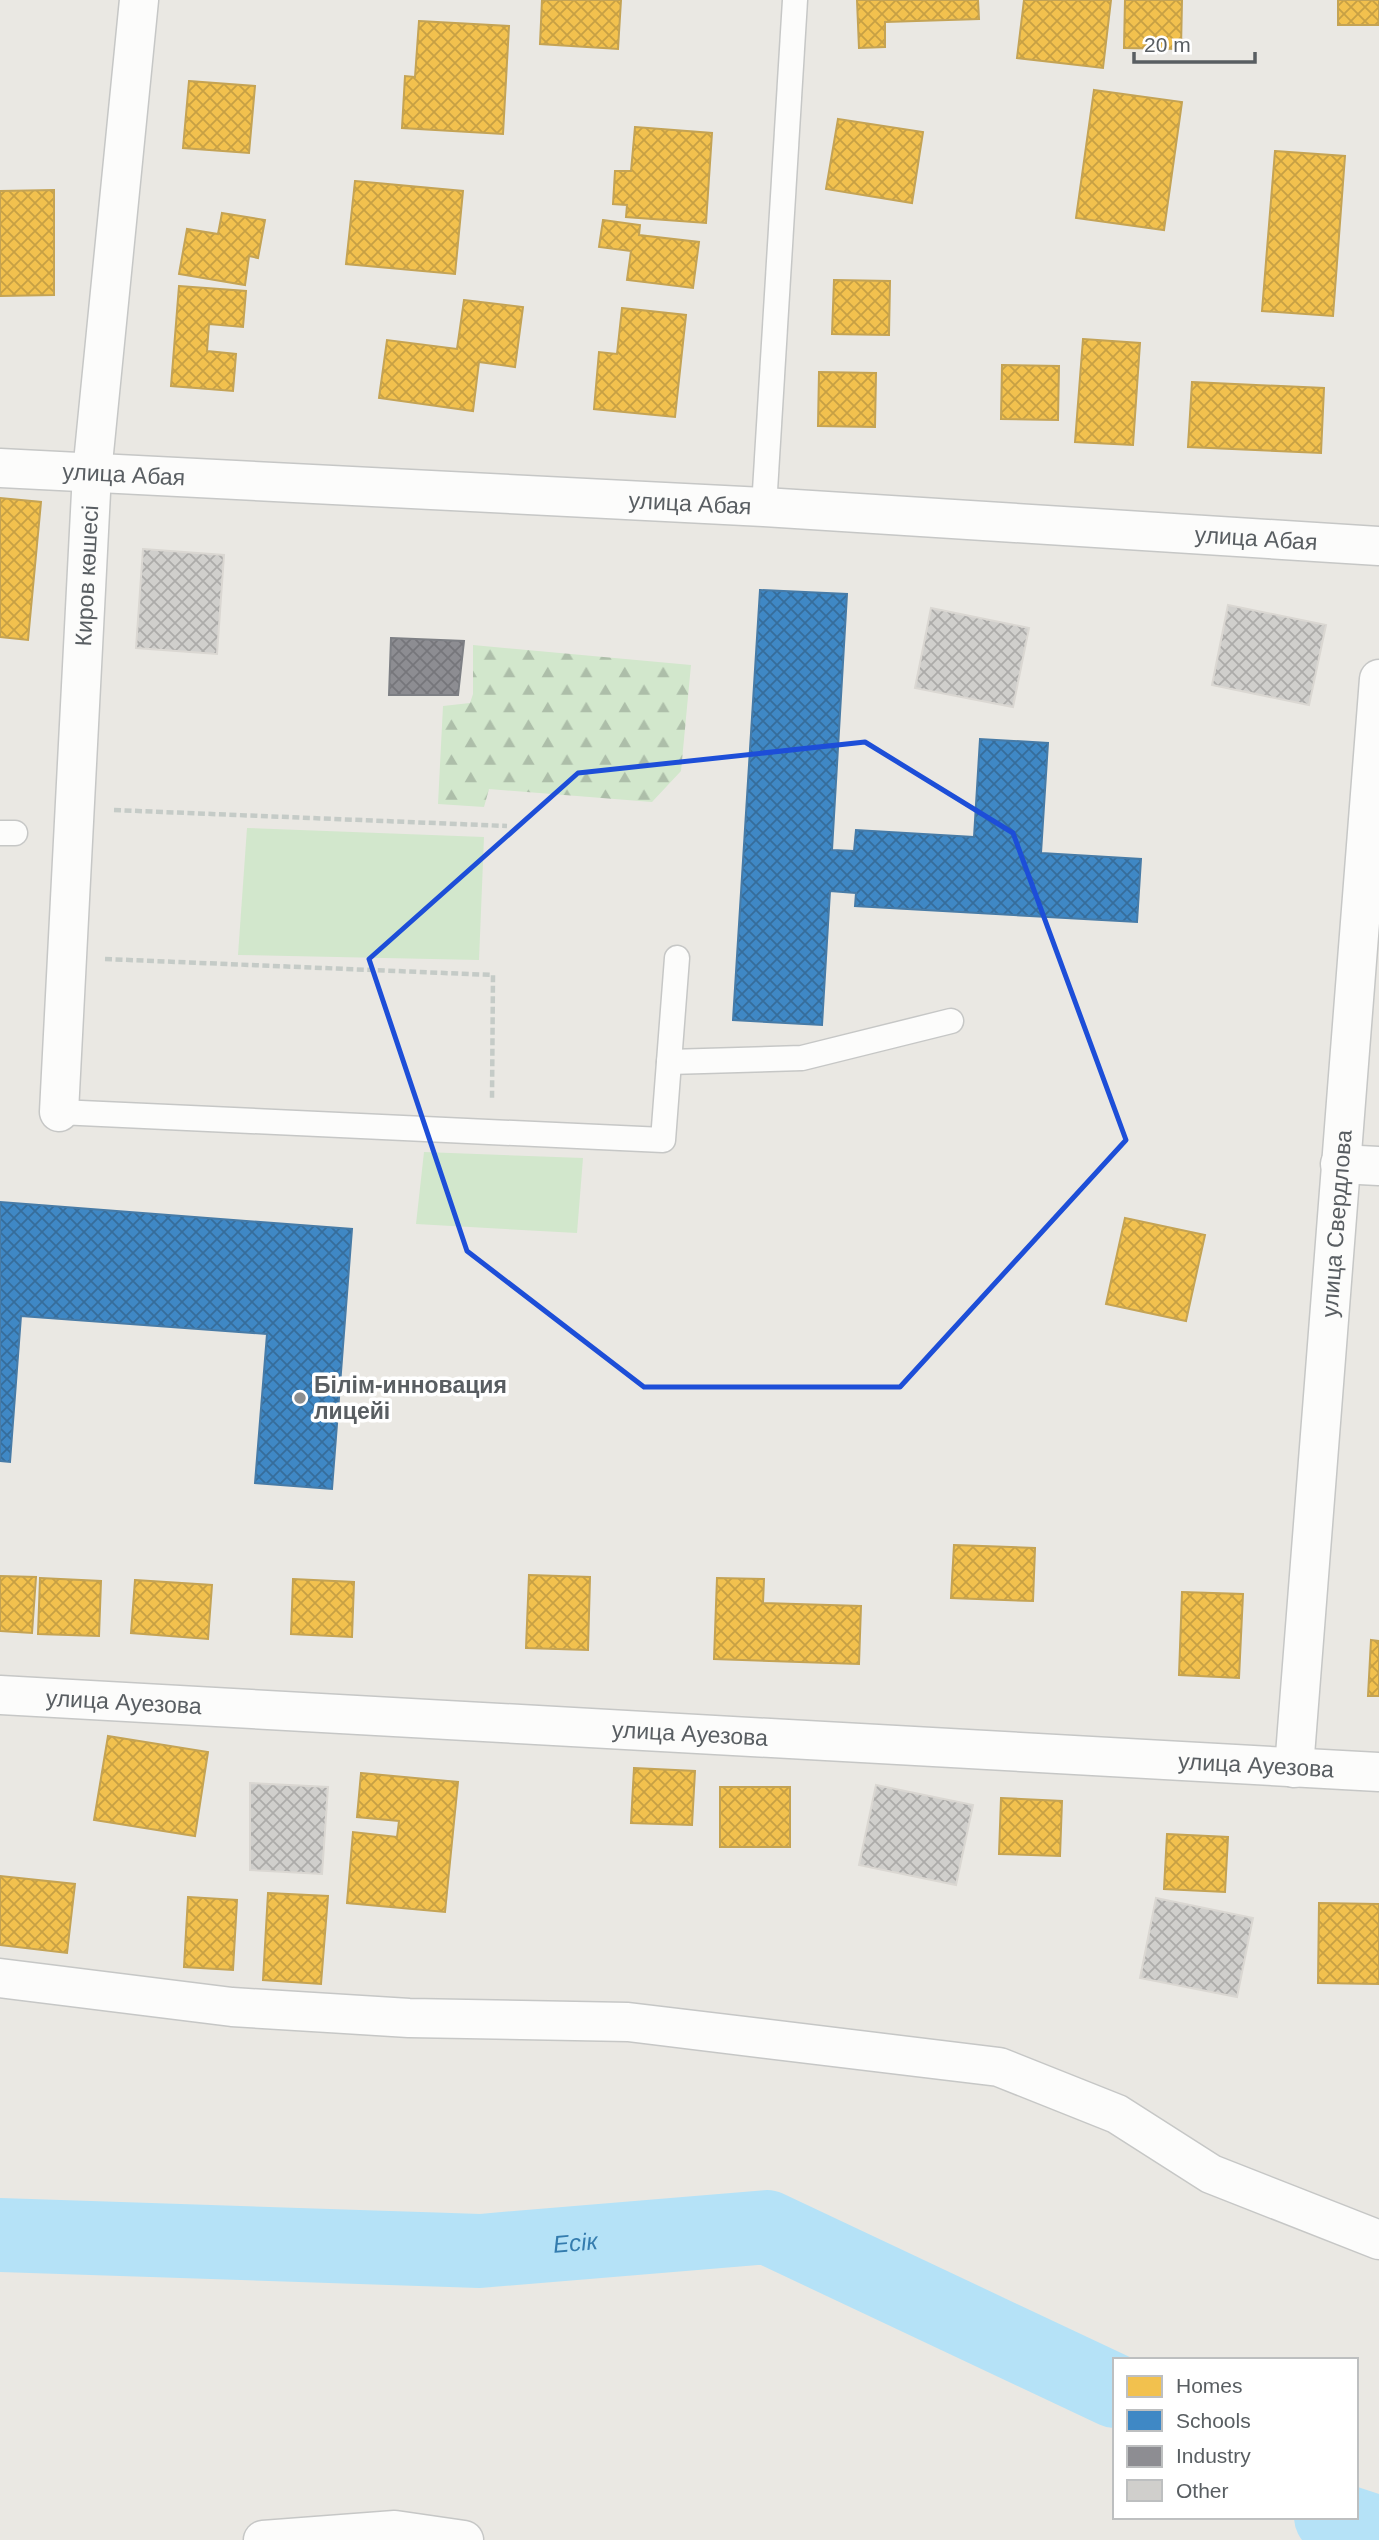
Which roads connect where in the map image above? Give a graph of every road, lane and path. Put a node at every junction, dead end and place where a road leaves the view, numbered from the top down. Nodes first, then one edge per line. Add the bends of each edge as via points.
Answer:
1 (139, 0) edge
2 (795, 0) edge
3 (0, 468) edge
4 (92, 473) junction
5 (764, 507) junction
6 (1379, 546) edge
7 (1379, 678) edge
8 (75, 808) junction
9 (507, 826) dead end
10 (67, 957) junction
11 (677, 958) dead end
12 (951, 1021) dead end
13 (669, 1062) junction
14 (59, 1112) joint
15 (492, 1132) junction
16 (1340, 1164) junction
17 (1379, 1166) edge
18 (0, 1695) edge
19 (1294, 1768) junction
20 (1379, 1772) edge
21 (0, 1978) edge
22 (1379, 2240) edge
23 (263, 2540) edge
24 (464, 2540) edge

1 - 4 street, Киров көшесі
2 - 5 lane
3 - 4 street, улица Абая
4 - 5 street, улица Абая
4 - 8 street, Киров көшесі
5 - 6 street, улица Абая
7 - 16 street, улица Свердлова
8 - 9 path
8 - 10 street, Киров көшесі
10 - 14 street, Киров көшесі
10 - 15 path via 493,975
11 - 13 lane
12 - 13 lane via 802,1058
13 - 15 lane via 663,1140
14 - 15 lane
16 - 17 street
16 - 19 street, улица Свердлова
18 - 19 street, улица Ауезова
19 - 20 street, улица Ауезова
21 - 22 street via 259,2009 409,2018 628,2022 999,2067 1117,2114 1211,2174
23 - 24 street via 395,2530

